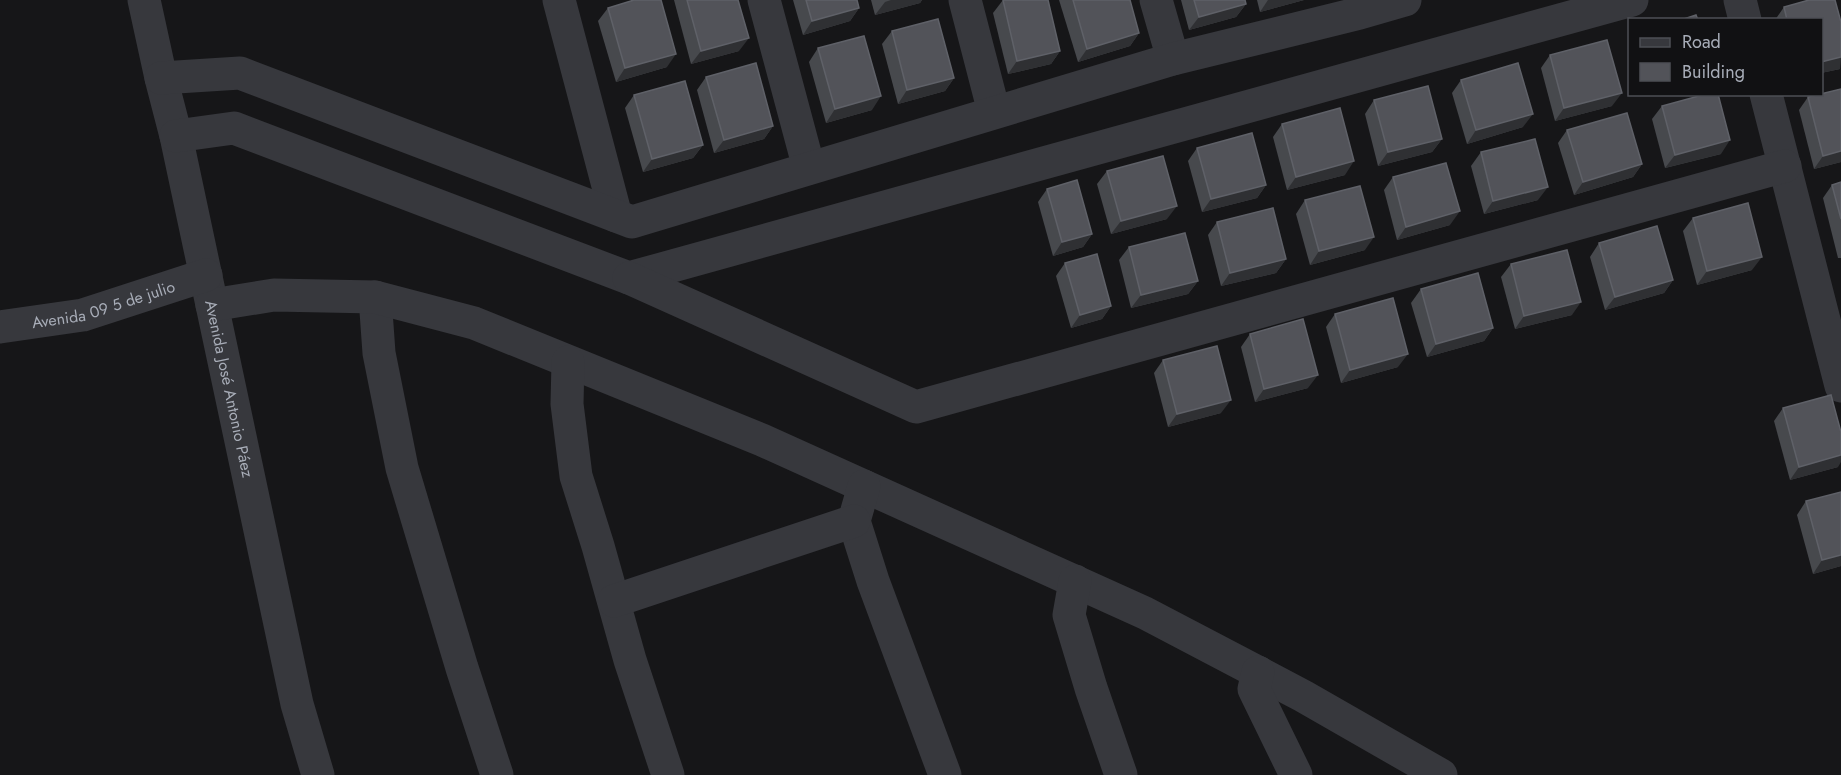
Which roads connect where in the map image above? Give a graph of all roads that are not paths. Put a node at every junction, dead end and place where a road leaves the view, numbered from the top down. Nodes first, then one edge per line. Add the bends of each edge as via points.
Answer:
1 (144, 0) edge
2 (559, 0) edge
3 (765, 0) edge
4 (964, 0) edge
5 (1156, 0) edge
6 (1405, 0) edge
7 (1632, 0) edge
8 (1740, 0) edge
9 (1358, 7) edge
10 (1745, 18) edge
11 (1173, 59) junction
12 (161, 78) junction
13 (1767, 96) edge
14 (994, 112) junction
15 (176, 136) junction
16 (1785, 166) junction
17 (809, 168) junction
18 (616, 216) junction
19 (629, 278) junction
20 (209, 290) junction
21 (375, 297) junction
22 (0, 327) edge
23 (568, 362) junction
24 (1841, 386) edge
25 (864, 486) junction
26 (854, 521) junction
27 (1075, 581) junction
28 (614, 601) junction
29 (1258, 672) junction
30 (318, 775) edge
31 (497, 775) edge
32 (668, 775) edge
33 (945, 775) edge
34 (1120, 775) edge
35 (1296, 775) edge
36 (1441, 775) edge

1 - 12 street, Avenida José Antonio Páez
2 - 18 street
3 - 17 street
4 - 14 street
5 - 11 street
6 - 9 street
7 - 19 street
8 - 10 street
9 - 11 street
11 - 14 street
12 - 15 street, Avenida José Antonio Páez
12 - 18 street via 240,73
13 - 16 street
14 - 17 street
15 - 19 street via 234,128
15 - 20 street, Avenida José Antonio Páez
16 - 19 street via 916,407
16 - 24 street
17 - 18 street via 632,222
20 - 21 street, Avenida 09 5 de julio
20 - 22 street, Avenida 09 5 de julio
20 - 30 street, Avenida José Antonio Páez via 297,704
21 - 23 street, Avenida 09 5 de julio via 474,323
21 - 31 street via 379,353 402,468
23 - 25 street, Avenida 09 5 de julio via 762,440
23 - 28 street via 567,404 576,476
25 - 26 street
25 - 27 street, Avenida 09 5 de julio
26 - 28 street
26 - 33 street
27 - 29 street, Avenida 09 5 de julio
27 - 34 street via 1069,615
28 - 32 street
29 - 35 street via 1254,689
29 - 36 street, Avenida 09 5 de julio

